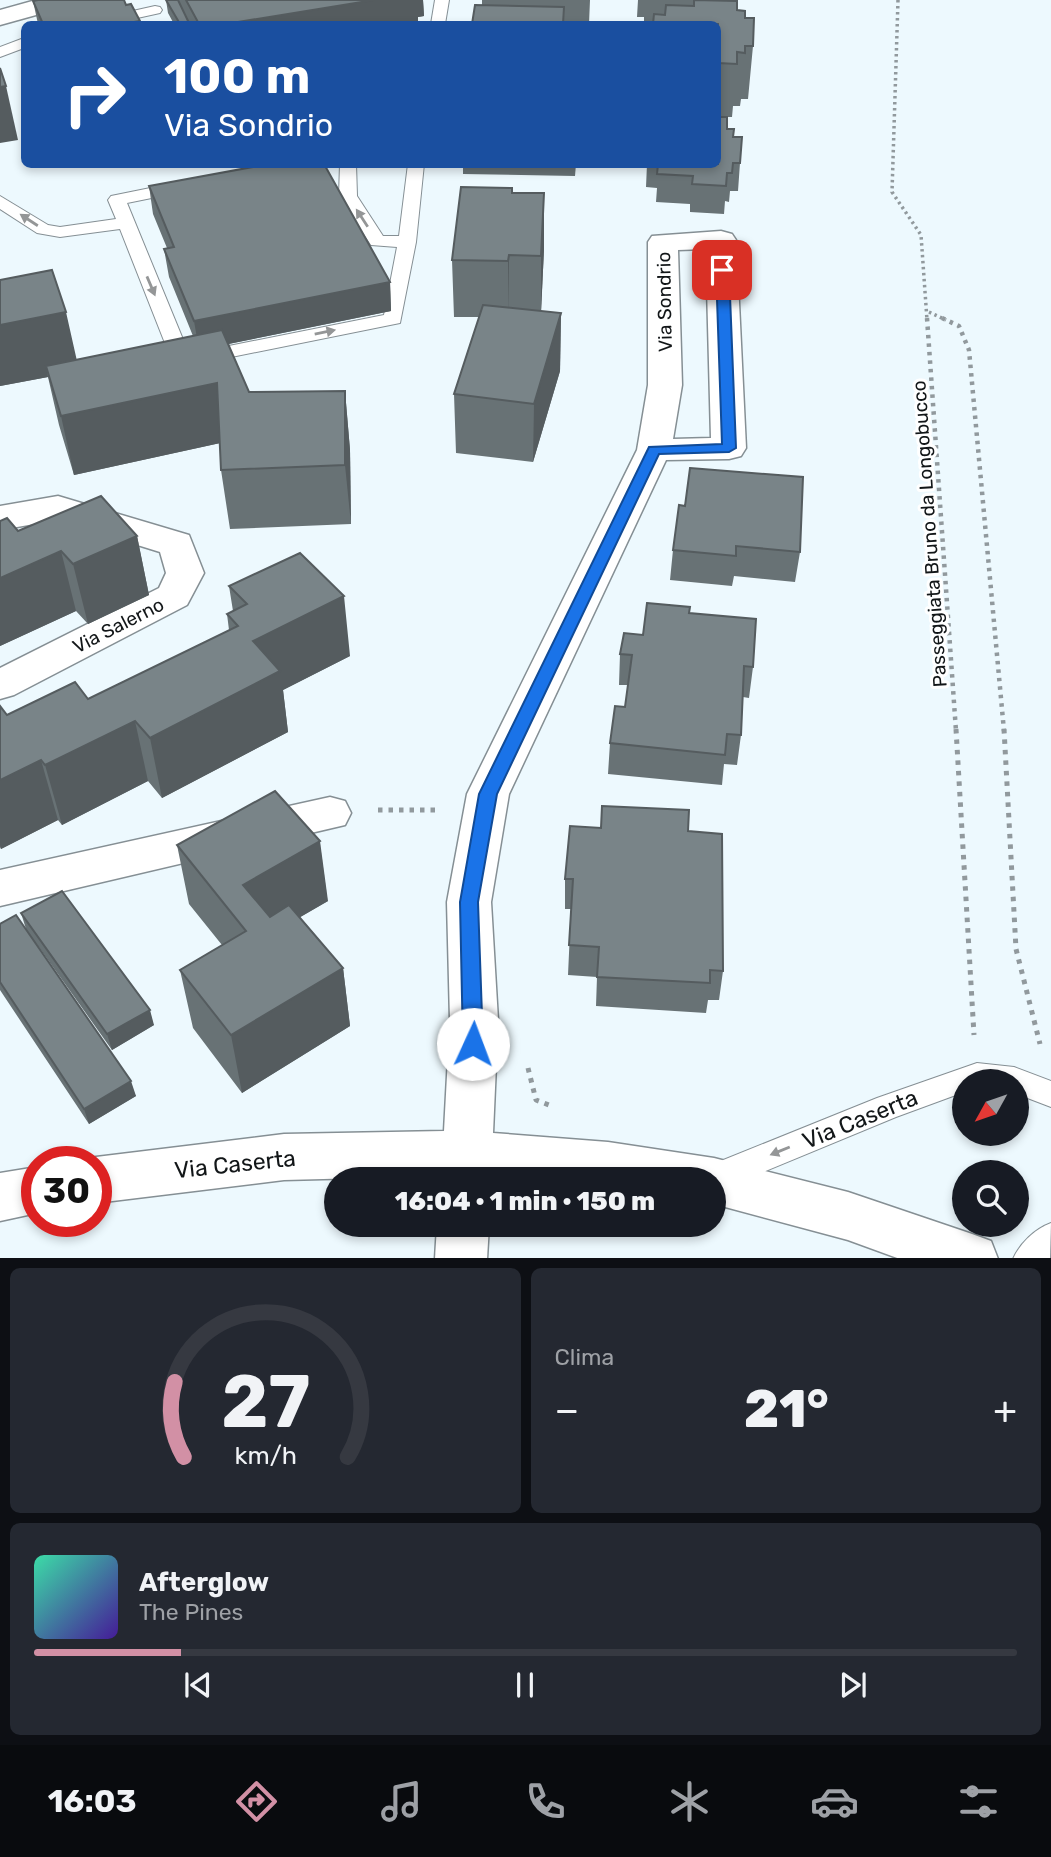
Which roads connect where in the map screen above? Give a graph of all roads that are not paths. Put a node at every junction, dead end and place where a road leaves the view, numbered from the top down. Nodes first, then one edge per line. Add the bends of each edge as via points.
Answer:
1 (63, 0) edge
2 (442, 0) edge
3 (155, 4) edge
4 (0, 18) edge
5 (102, 21) edge
6 (162, 21) edge
7 (438, 21) edge
8 (21, 44) edge
9 (0, 52) edge
10 (348, 168) edge
11 (416, 168) edge
12 (194, 184) edge
13 (0, 201) edge
14 (124, 223) junction
15 (407, 242) junction
16 (654, 450) junction
17 (0, 518) edge
18 (0, 685) edge
19 (331, 813) road end
20 (0, 888) edge
21 (1049, 1092) edge
22 (466, 1166) edge
23 (622, 1167) edge
24 (726, 1174) edge
25 (112, 1178) edge
26 (726, 1184) edge
27 (21, 1193) edge
28 (0, 1197) edge
29 (462, 1237) edge
30 (1051, 1237) edge
31 (461, 1258) edge
32 (972, 1258) edge
33 (1028, 1258) edge

1 - 4 street
2 - 7 lane
3 - 5 lane
3 - 6 lane
8 - 9 lane
15 -> 10 lane via 377,241 348,196
11 - 15 lane
12 - 14 lane via 117,200
14 -> 13 lane via 60,232 43,229
14 -> 15 lane via 182,361 393,319
16 - 16 street, Via Sondrio via 729,448 720,240 663,242 665,385
16 - 22 street, Via Sondrio via 488,794 469,902 474,1020
17 - 18 street, Via Salerno via 58,508 176,544 185,573 174,596
19 - 20 street
21 -> 24 lane, Via Caserta via 1014,1080 977,1075
22 - 23 street, Via Caserta
22 - 25 street, Via Caserta via 284,1157
26 - 32 street, Via Caserta via 848,1216
27 - 28 street
29 - 31 street
30 - 33 lane

